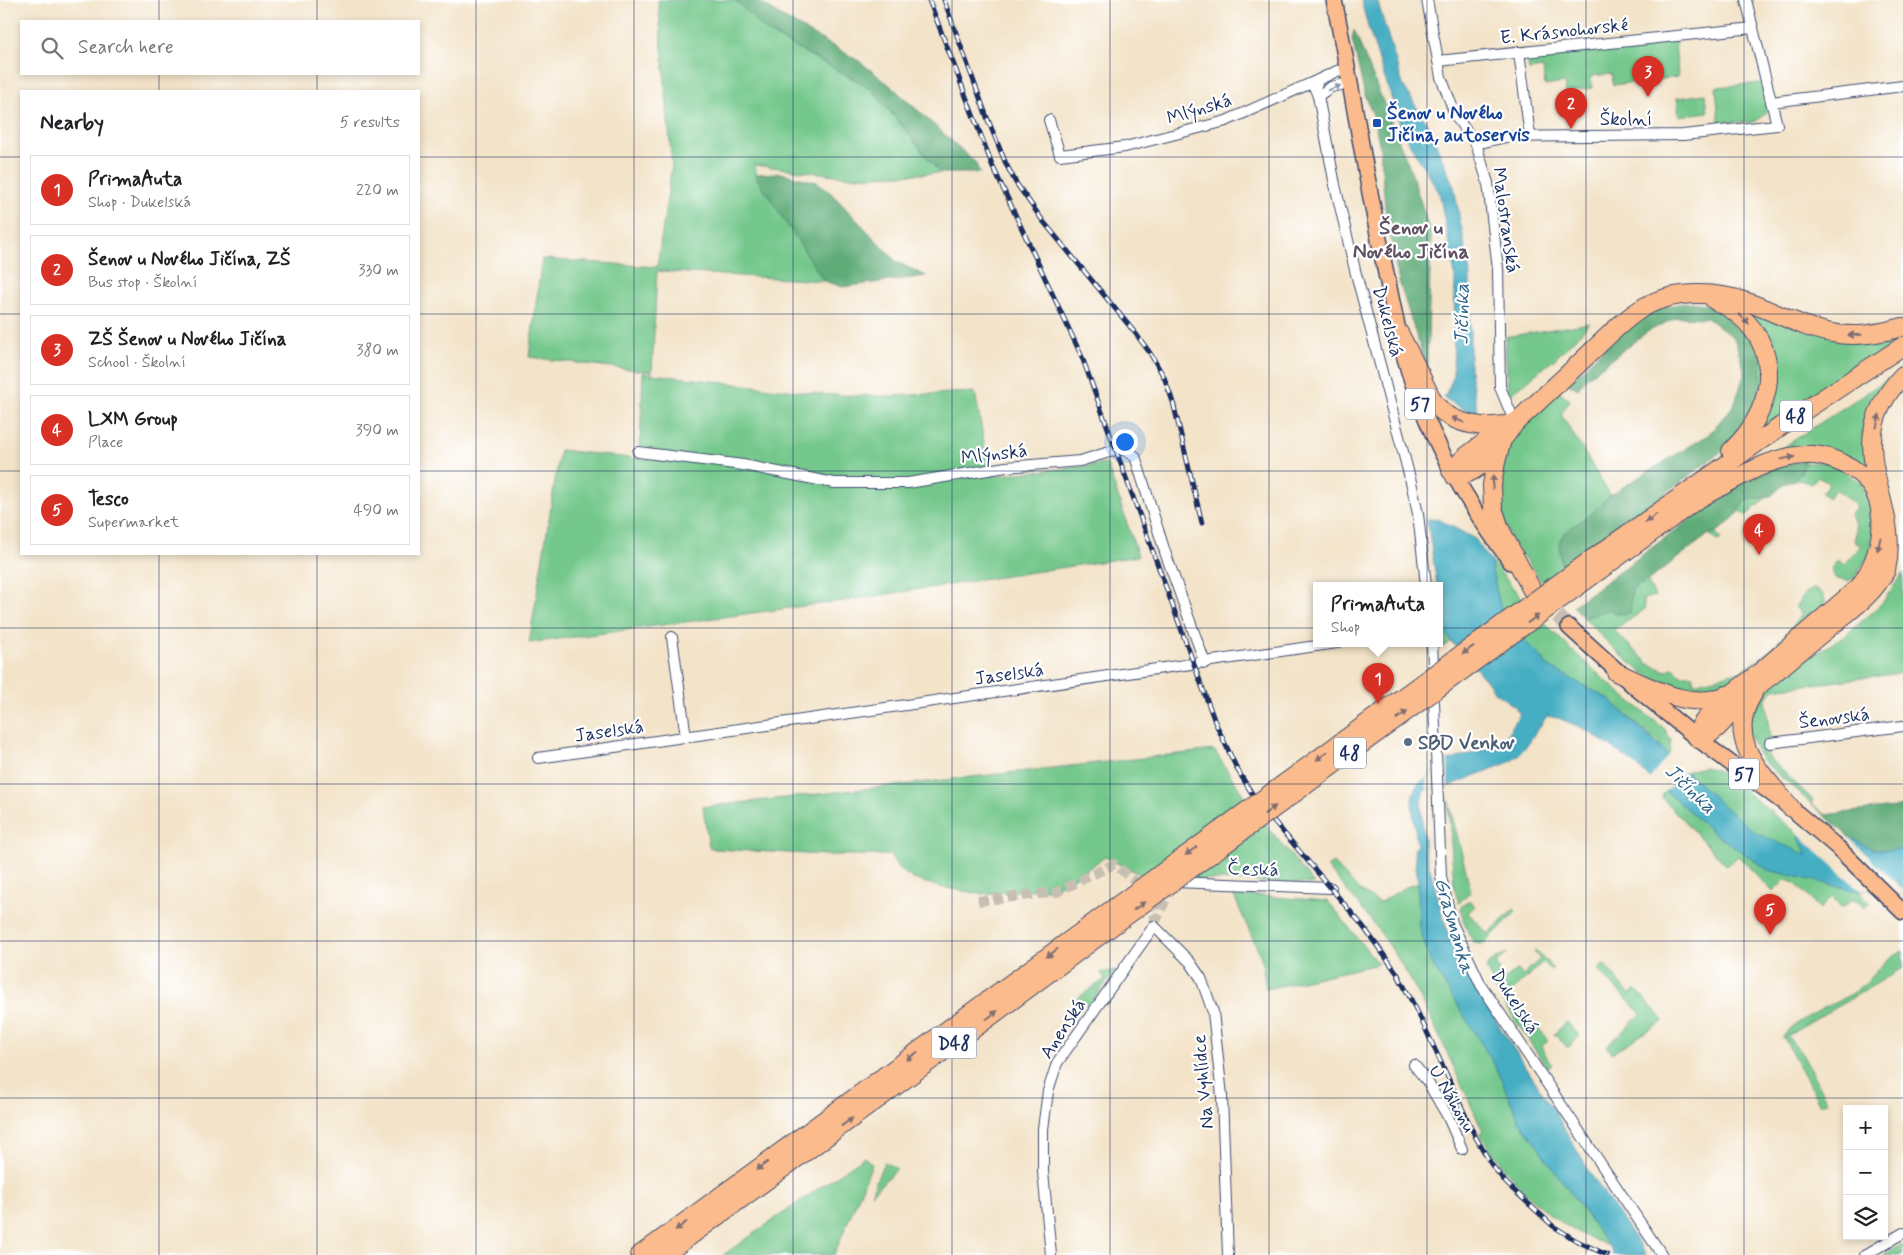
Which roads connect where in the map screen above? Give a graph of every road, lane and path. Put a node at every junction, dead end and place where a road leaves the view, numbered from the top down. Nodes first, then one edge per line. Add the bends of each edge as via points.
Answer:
1 (1334, 0) edge
2 (1427, 0) edge
3 (1746, 0) edge
4 (1753, 28) junction
5 (1519, 52) junction
6 (1438, 61) junction
7 (1349, 76) junction
8 (1318, 80) junction
9 (1306, 86) junction
10 (1903, 86) edge
11 (1318, 96) junction
12 (1771, 102) junction
13 (1048, 120) dead end
14 (1530, 136) junction
15 (1476, 144) junction
16 (1702, 295) junction
17 (1903, 327) edge
18 (1399, 333) junction
19 (1903, 346) edge
20 (1903, 360) edge
21 (1903, 375) edge
22 (1508, 430) junction
23 (638, 452) dead end
24 (1453, 474) junction
25 (1693, 495) junction
26 (1426, 582) edge
27 (1533, 592) joint
28 (1569, 627) tunnel mouth
29 (672, 637) dead end
30 (1313, 647) edge
31 (1432, 647) edge
32 (1205, 663) junction
33 (1433, 664) dead end
34 (1616, 672) junction
35 (1755, 682) junction
36 (1434, 702) dead end
37 (1903, 726) edge
38 (686, 737) junction
39 (1698, 739) junction
40 (1770, 743) dead end
41 (538, 758) dead end
42 (1791, 808) junction
43 (1174, 882) dead end
44 (1331, 888) dead end
45 (1903, 912) edge
46 (1154, 926) joint
47 (1096, 929) junction
48 (1414, 1065) dead end
49 (1462, 1149) dead end
50 (1903, 1233) edge
51 (640, 1255) edge
52 (664, 1255) edge
53 (1051, 1255) edge
54 (1228, 1255) edge
55 (1662, 1255) edge
56 (1865, 1255) edge

1 - 7 main road, 57
2 - 6 street, Malostranská
3 - 4 street
4 - 5 street, E. Krásnohorské
4 - 12 street
5 - 6 street, E. Krásnohorské
5 - 14 street
6 - 15 street, Malostranská via 1456,117
7 - 8 street via 1337,71
11 -> 7 street
7 - 18 main road, 57
8 - 9 street
8 - 11 street, Dukelská via 1315,89
9 - 11 street
9 - 13 street, Mlýnská via 1226,121 1125,147 1060,156
10 - 12 street
11 - 26 street, Dukelská via 1355,270 1411,482
12 - 14 street, Školní via 1777,125 1683,135
14 - 15 street, Školní via 1506,136
15 - 22 street, Malostranská via 1488,183 1498,269 1500,387
17 -> 16 highway via 1871,334 1832,333 1746,301
16 - 22 highway via 1667,297 1644,307 1622,323
16 -> 25 highway via 1730,308 1757,334 1765,351 1769,376 1764,405 1750,431
22 -> 18 highway via 1463,422 1440,409
18 - 24 main road, 57 via 1415,391
19 - 25 highway, 48 via 1844,383
20 - 25 highway, 48
35 -> 21 highway via 1867,596 1885,571 1894,544 1894,528 1877,456 1876,430 1887,396
22 - 24 highway via 1464,458
27 -> 22 highway via 1500,529 1494,508 1492,484
23 - 32 street, Mlýnská via 744,465 834,482 908,482 1006,467 1080,461 1124,450 1135,456
24 - 27 main road, 57 via 1493,538
25 -> 35 highway via 1769,463 1806,455 1830,458 1855,470 1870,483 1879,502 1881,538 1865,580
25 - 47 highway, 48, bridge
28 - 34 main road, 57
29 - 38 street
30 - 32 street, Jaselská
31 - 33 street
32 - 38 street, Jaselská
34 - 35 highway via 1692,700 1719,698
34 - 39 main road, 57
35 - 39 highway via 1711,733
35 - 42 highway via 1746,708 1744,745 1752,762
36 - 55 street, Dukelská via 1442,876 1452,923 1486,993
37 - 40 street, Šenovská
38 - 41 street, Jaselská
39 - 42 main road, 57
42 - 45 main road, 57 via 1837,847
43 - 44 street, Česká
46 - 53 street, Anenská via 1057,1063 1048,1091 1043,1129 1043,1172
46 - 54 street, Na Vyhlídce via 1190,962 1201,978 1214,1012 1222,1096
47 -> 51 highway, D48
52 -> 47 highway, D48 via 941,1053
48 - 49 street, U Náhonu via 1448,1117
50 - 56 street

